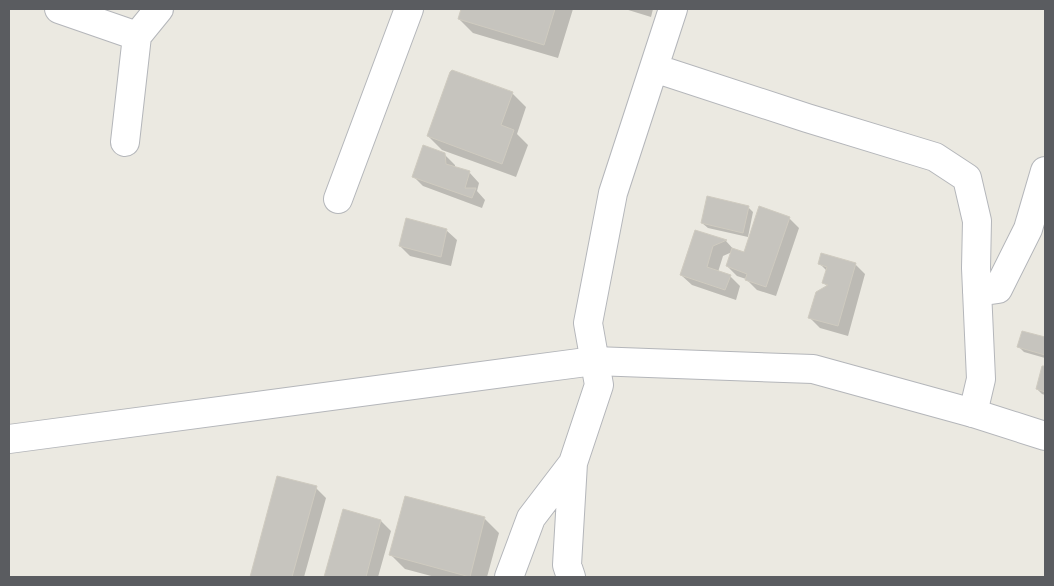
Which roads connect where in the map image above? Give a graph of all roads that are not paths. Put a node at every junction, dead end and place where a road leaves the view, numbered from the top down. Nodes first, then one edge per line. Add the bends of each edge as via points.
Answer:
1 (59, 9) edge
2 (159, 9) edge
3 (409, 9) edge
4 (673, 9) edge
5 (137, 36) junction
6 (654, 68) junction
7 (125, 142) dead end
8 (1045, 171) edge
9 (338, 199) dead end
10 (977, 292) junction
11 (594, 361) junction
12 (973, 413) junction
13 (1045, 436) edge
14 (9, 439) edge
15 (573, 463) junction
16 (509, 577) edge
17 (571, 577) edge

1 - 5 street
2 - 5 street
3 - 9 street
4 - 6 street
5 - 7 street
6 - 10 street via 935,157 967,178 978,221
6 - 11 street via 613,193 588,323
8 - 10 street via 1028,229 998,289
10 - 12 street via 981,378
11 - 12 street via 813,369
11 - 14 street
11 - 15 street via 599,385
12 - 13 street
15 - 16 street via 532,518
15 - 17 street via 567,565

